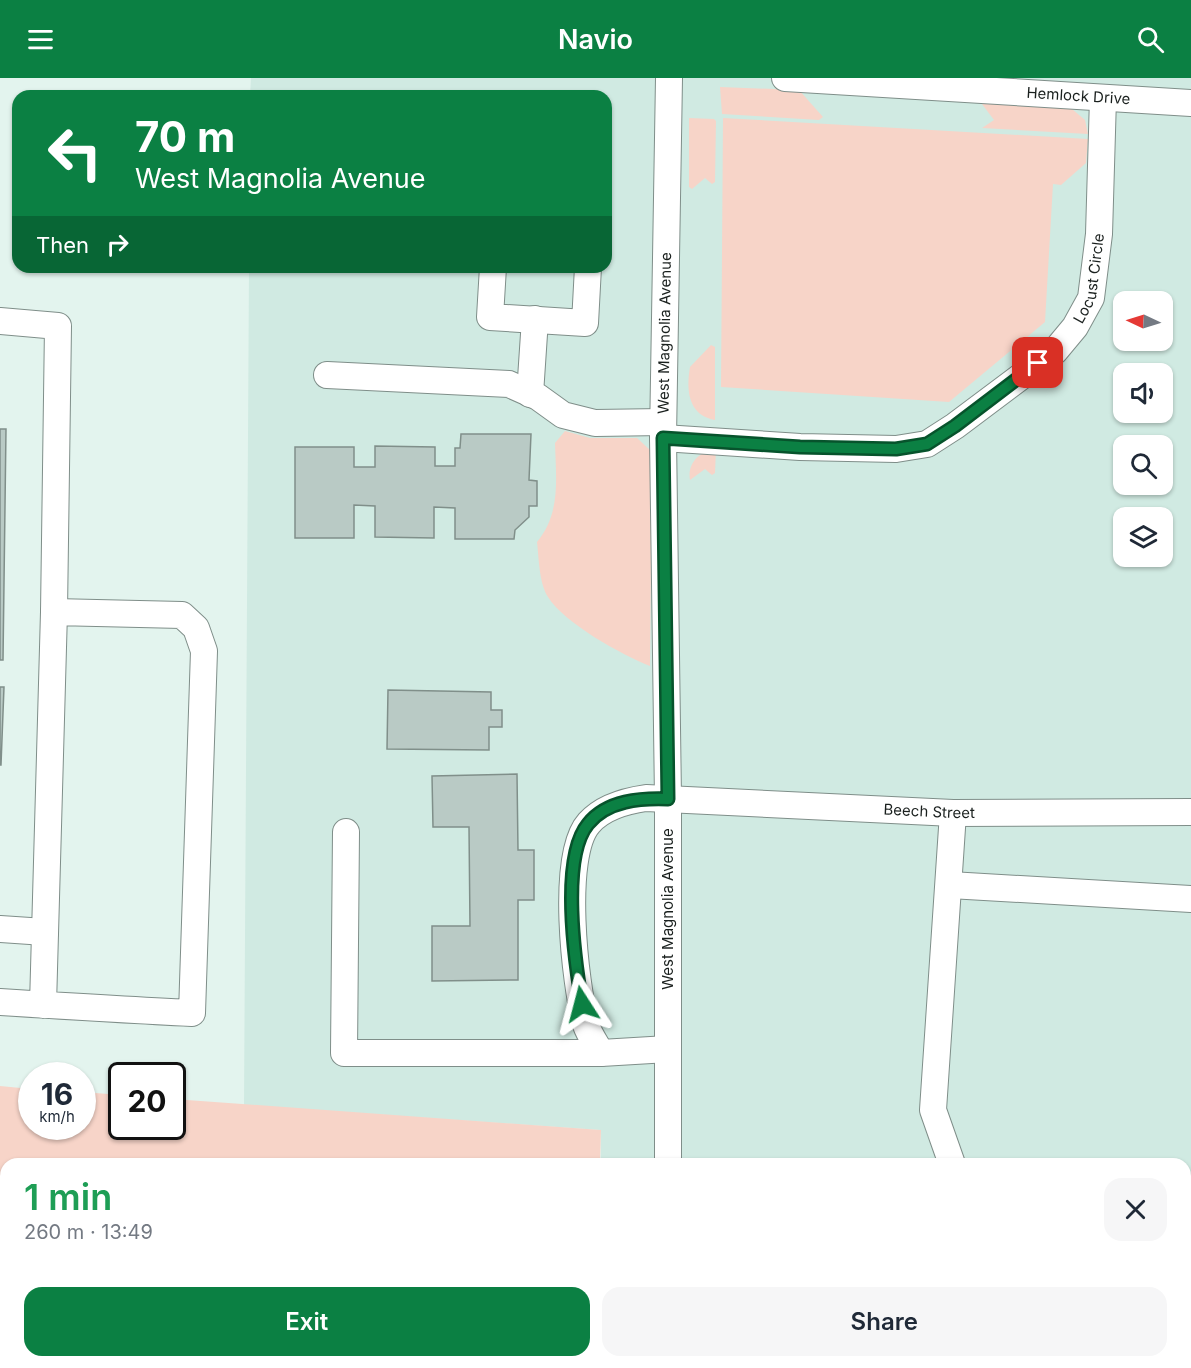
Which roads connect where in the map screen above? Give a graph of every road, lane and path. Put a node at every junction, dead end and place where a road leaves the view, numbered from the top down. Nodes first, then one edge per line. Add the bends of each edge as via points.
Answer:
1 (669, 78) edge
2 (785, 78) edge
3 (1052, 86) edge
4 (1103, 98) junction
5 (1191, 103) edge
6 (493, 273) edge
7 (588, 273) edge
8 (535, 319) junction
9 (0, 321) edge
10 (327, 375) dead end
11 (530, 394) junction
12 (663, 430) junction
13 (54, 612) junction
14 (668, 799) junction
15 (1191, 812) edge
16 (953, 813) junction
17 (346, 832) dead end
18 (950, 885) junction
19 (1191, 899) edge
20 (0, 929) edge
21 (45, 932) junction
22 (0, 1002) edge
23 (43, 1005) junction
24 (668, 1048) junction
25 (601, 1053) junction
26 (668, 1158) edge
27 (950, 1158) edge

1 - 12 street, West Magnolia Avenue
2 - 3 street, Hemlock Drive
3 - 4 street, Hemlock Drive
4 - 5 street, Hemlock Drive
4 - 12 street, Locust Circle via 1099,234 1091,298 1075,327 1055,351 927,444 896,449 812,447
6 - 8 street via 490,317
7 - 8 street via 585,322
8 - 11 street
9 - 13 street via 58,326
10 - 11 street, Locust Circle via 509,384
11 - 12 street, Locust Circle via 563,415 595,423
12 - 14 street, West Magnolia Avenue
13 - 21 street
13 - 23 street via 182,615 196,628 204,651 192,1013
14 - 16 street, Beech Street
14 - 24 street, West Magnolia Avenue
14 - 25 street, Beech Street via 630,800 608,808 588,824 578,844 572,873 578,981 586,1027
15 - 16 street, Beech Street
16 - 18 street
17 - 25 street via 344,1053
18 - 19 street
18 - 27 street via 933,1110
20 - 21 street
21 - 23 street
22 - 23 street
24 - 25 street
24 - 26 street, West Magnolia Avenue

